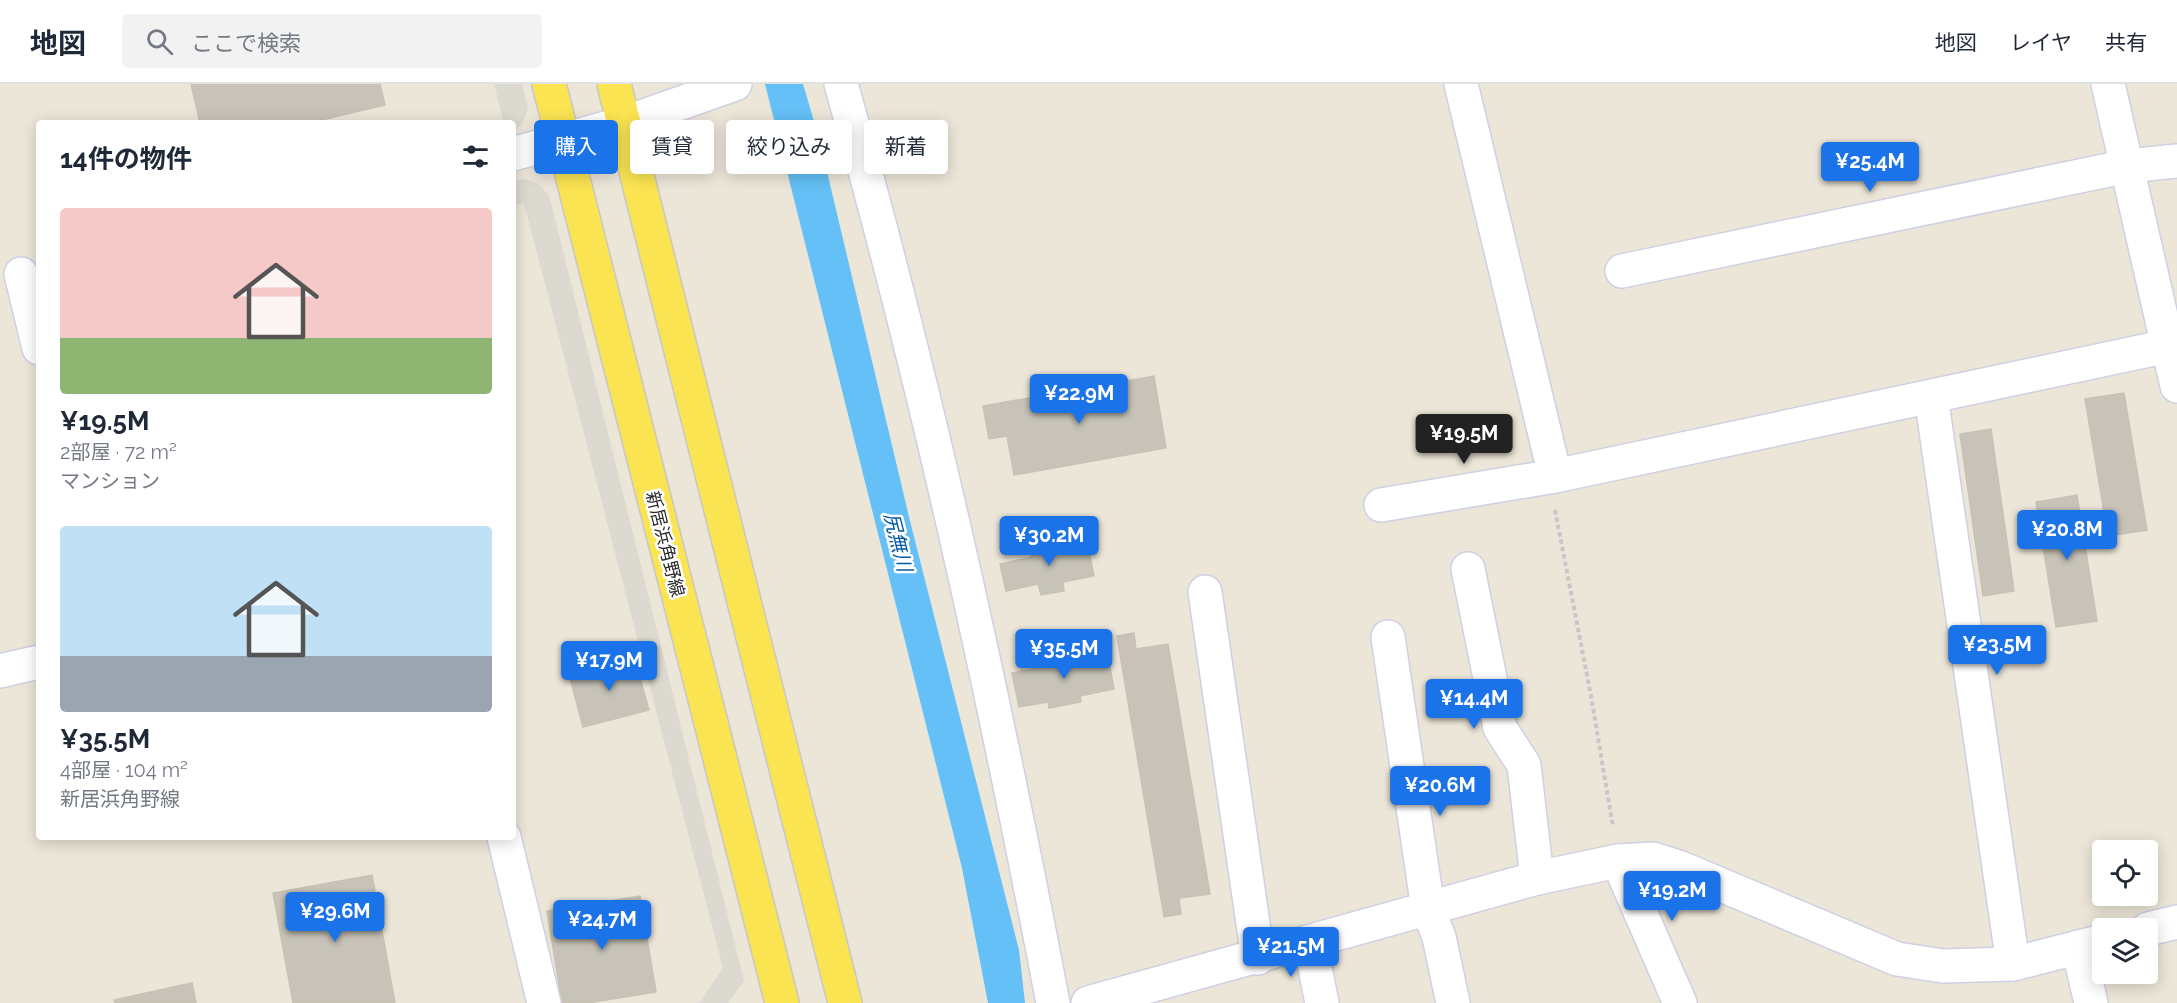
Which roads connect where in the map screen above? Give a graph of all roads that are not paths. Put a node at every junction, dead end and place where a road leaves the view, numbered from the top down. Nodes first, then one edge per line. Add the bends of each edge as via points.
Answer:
1 (549, 84) edge
2 (614, 84) edge
3 (735, 84) edge
4 (841, 84) edge
5 (1461, 84) edge
6 (2108, 84) edge
7 (558, 120) edge
8 (624, 123) junction
9 (618, 125) edge
10 (534, 149) edge
11 (516, 153) edge
12 (2177, 161) edge
13 (2128, 166) junction
14 (571, 174) edge
15 (1622, 271) dead end
16 (20, 274) edge
17 (36, 336) edge
18 (2168, 346) junction
19 (2177, 386) edge
20 (1931, 396) junction
21 (1552, 476) junction
22 (1381, 505) dead end
23 (1468, 569) dead end
24 (1205, 592) dead end
25 (1388, 637) dead end
26 (36, 663) edge
27 (0, 671) edge
28 (505, 840) edge
29 (1618, 861) junction
30 (1537, 878) junction
31 (1428, 909) junction
32 (2177, 922) edge
33 (2158, 927) edge
34 (1310, 943) junction
35 (2091, 944) edge
36 (1258, 958) junction
37 (2013, 964) junction
38 (544, 1003) edge
39 (782, 1003) edge
40 (844, 1003) edge
41 (1053, 1003) edge
42 (1088, 1003) edge
43 (1322, 1003) edge
44 (1453, 1003) edge
45 (1680, 1003) edge
46 (2091, 1003) edge

1 - 7 main road, 新居浜角野線
2 - 8 main road
3 - 8 street
4 - 41 street via 870,185 971,597
5 - 21 street
6 - 13 street
8 - 9 street
8 - 40 main road
10 - 11 street
12 - 13 street
13 - 15 street
13 - 18 street
14 - 39 main road, 新居浜角野線
16 - 17 street
18 - 19 street
18 - 20 street
20 - 21 street
20 - 37 street
21 - 22 street
23 - 30 street via 1500,728 1524,765
24 - 36 street
25 - 31 street
26 - 27 street
28 - 38 street
29 - 30 street
29 - 37 street via 1653,860 1681,868 1898,959 1942,966
29 - 45 street
30 - 31 street
31 - 34 street
31 - 44 street via 1440,937
32 - 33 street
34 - 36 street
34 - 43 street
35 - 37 street
35 - 46 street
36 - 42 street

